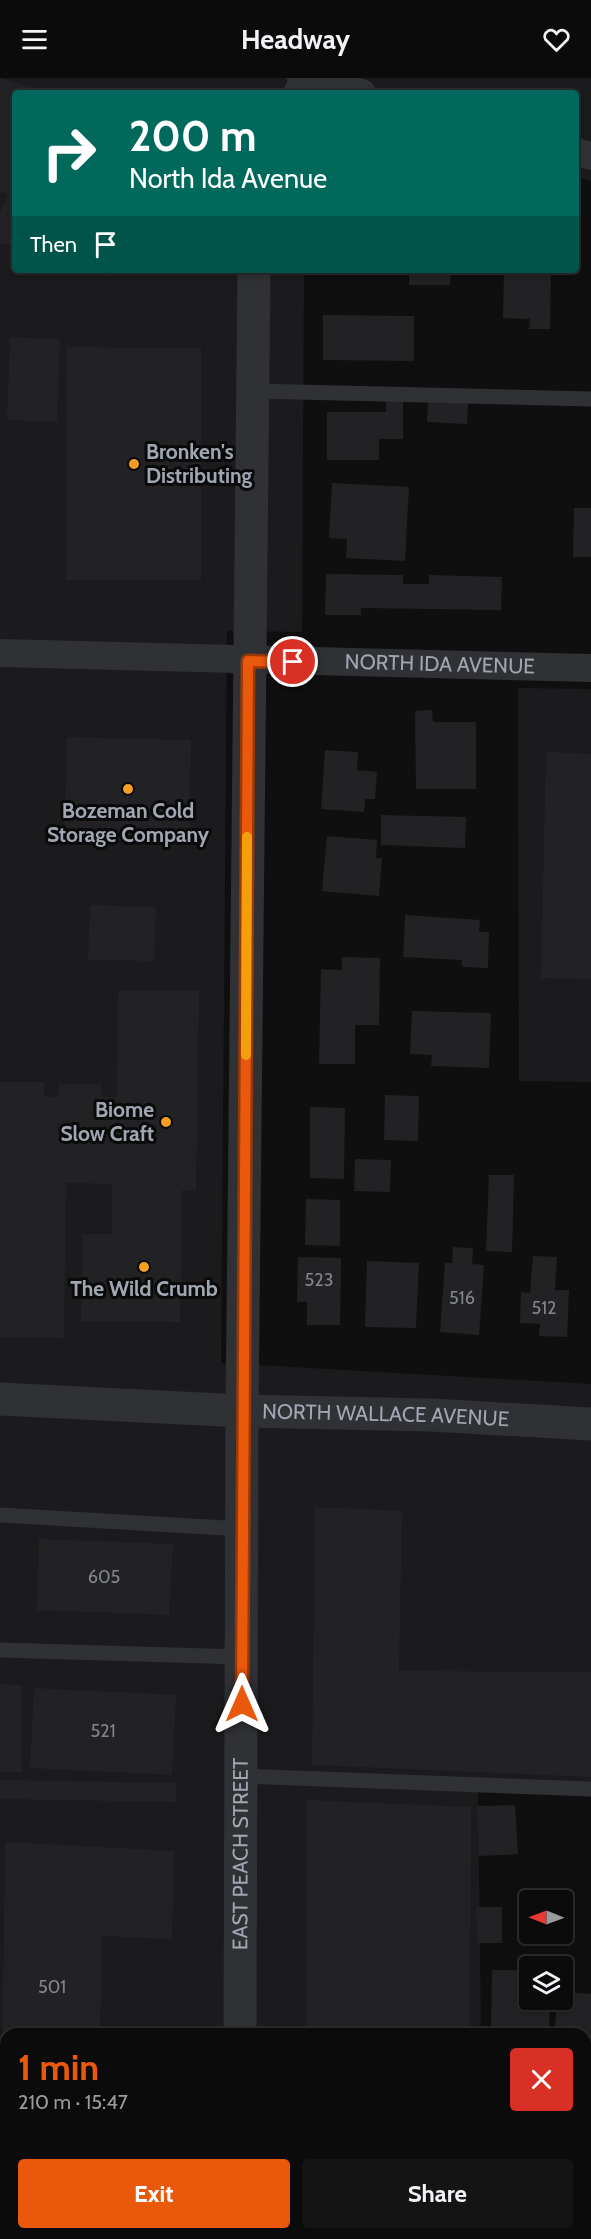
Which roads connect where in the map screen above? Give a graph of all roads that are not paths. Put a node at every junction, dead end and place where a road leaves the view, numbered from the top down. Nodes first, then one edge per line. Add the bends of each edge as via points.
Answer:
1 (307, 82) edge
2 (347, 90) edge
3 (254, 273) edge
4 (254, 391) junction
5 (591, 399) edge
6 (0, 653) edge
7 (248, 661) junction
8 (591, 668) edge
9 (0, 1399) edge
10 (242, 1411) junction
11 (591, 1424) edge
12 (0, 1515) edge
13 (243, 1529) junction
14 (0, 1650) edge
15 (242, 1657) junction
16 (242, 1776) junction
17 (591, 1789) edge
18 (240, 2028) edge

1 - 2 street
3 - 4 street, EAST PEACH STREET
4 - 5 lane
4 - 7 street, EAST PEACH STREET
6 - 7 street, NORTH IDA AVENUE
7 - 8 street, NORTH IDA AVENUE
7 - 10 street, EAST PEACH STREET
9 - 10 street, NORTH WALLACE AVENUE
10 - 11 street, NORTH WALLACE AVENUE via 431,1415
10 - 13 street, EAST PEACH STREET
12 - 13 lane
13 - 15 street, EAST PEACH STREET
14 - 15 lane
15 - 16 street, EAST PEACH STREET
16 - 17 lane
16 - 18 street, EAST PEACH STREET

